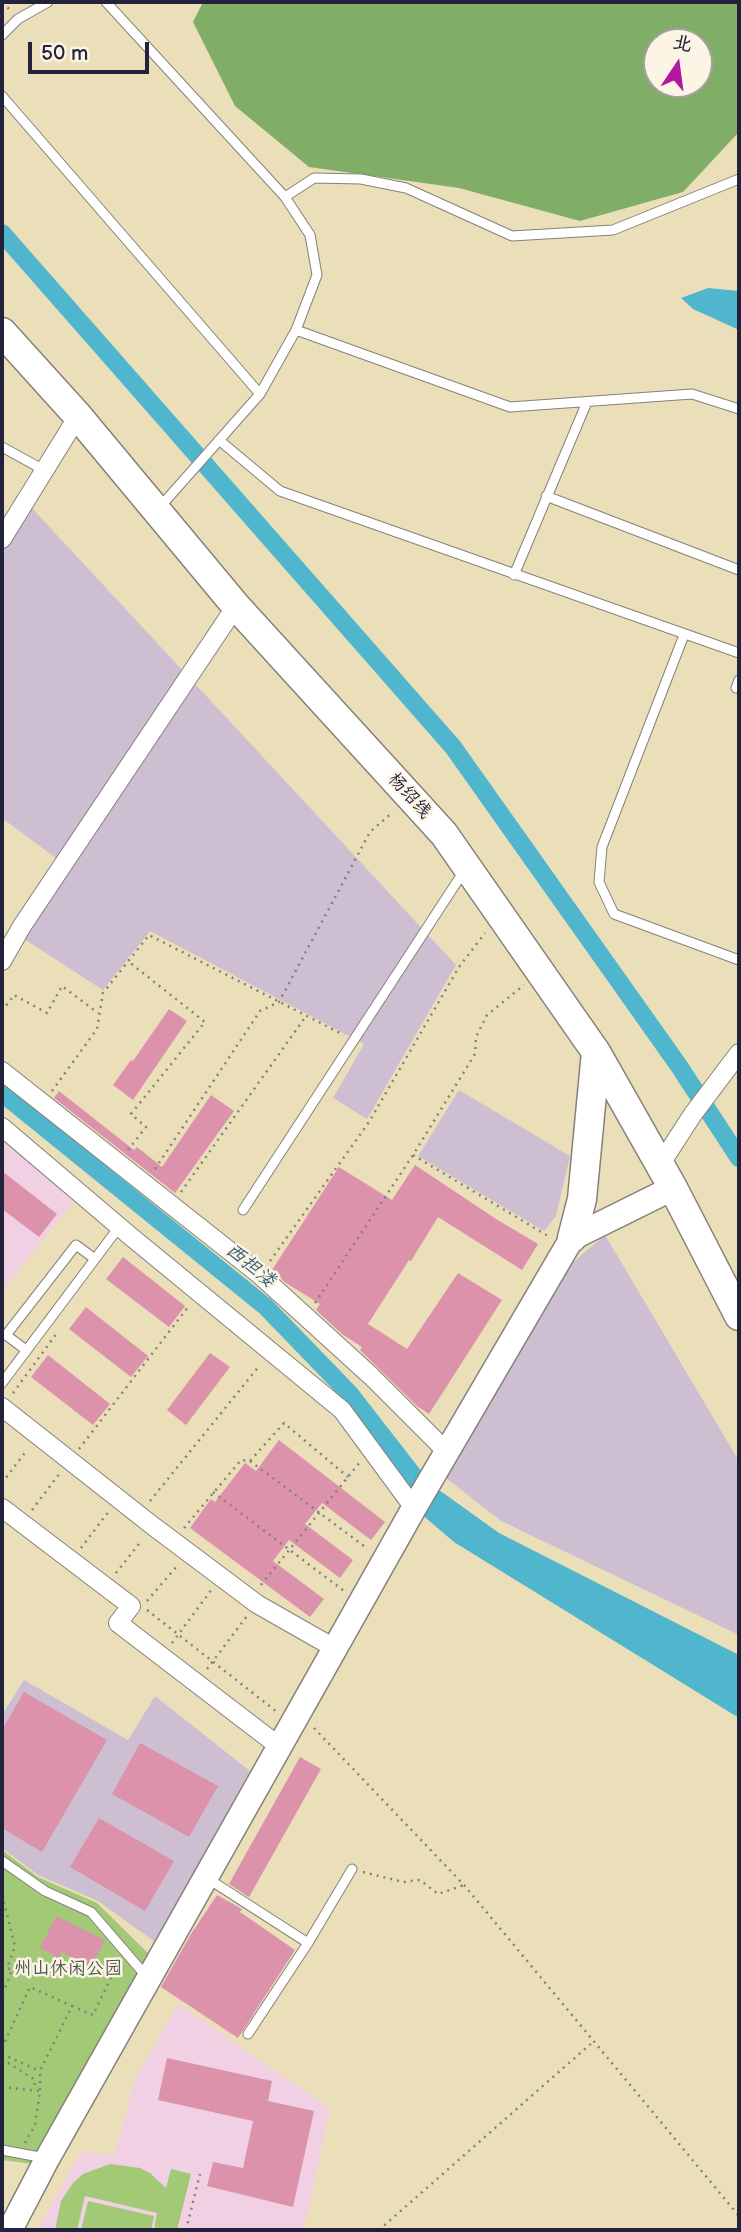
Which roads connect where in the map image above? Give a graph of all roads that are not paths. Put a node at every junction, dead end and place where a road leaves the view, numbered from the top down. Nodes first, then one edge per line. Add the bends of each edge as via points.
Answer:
1 (48, 2) edge
2 (106, 2) edge
3 (2, 35) edge
4 (2, 96) edge
5 (739, 179) edge
6 (285, 197) junction
7 (296, 330) junction
8 (2, 332) edge
9 (260, 394) junction
10 (587, 402) junction
11 (739, 409) edge
12 (78, 416) junction
13 (219, 440) junction
14 (2, 447) edge
15 (44, 470) junction
16 (546, 496) junction
17 (157, 510) junction
18 (2, 538) edge
19 (739, 570) edge
20 (514, 575) junction
21 (236, 606) junction
22 (684, 635) junction
23 (739, 653) edge
24 (466, 866) junction
25 (739, 960) edge
26 (2, 961) edge
27 (596, 1052) junction
28 (739, 1053) edge
29 (2, 1071) edge
30 (5, 1136) edge
31 (666, 1176) junction
32 (243, 1210) dead end
33 (120, 1227) junction
34 (569, 1242) junction
35 (95, 1259) junction
36 (739, 1316) edge
37 (26, 1350) junction
38 (2, 1383) edge
39 (2, 1407) edge
40 (448, 1453) junction
41 (2, 1508) edge
42 (414, 1508) junction
43 (336, 1649) junction
44 (281, 1747) junction
45 (2, 1861) edge
46 (352, 1869) road end
47 (206, 1877) junction
48 (308, 1943) junction
49 (148, 1979) junction
50 (248, 2034) dead end
51 (2, 2150) edge
52 (47, 2159) junction
53 (10, 2230) edge

1 - 3 lane via 18,19
2 - 6 lane
4 - 9 lane
5 - 6 lane via 613,230 512,236 406,188 362,179 314,178
6 - 7 lane via 310,235 317,275
7 - 9 lane
7 - 10 lane via 510,407
8 - 12 main road, 杨绍线
9 - 13 lane
10 - 11 lane via 692,394
10 - 16 lane
12 - 15 street
12 - 17 main road, 杨绍线
13 - 17 lane
13 - 20 lane via 280,491
14 - 15 lane
15 - 18 street
16 - 19 lane
16 - 20 lane
17 - 21 main road, 杨绍线
20 - 22 lane
21 - 24 main road, 杨绍线 via 444,834
21 - 26 street
22 - 23 lane
22 - 25 lane via 602,847 599,882 614,914
24 - 27 main road, 杨绍线
24 - 32 lane
27 - 31 main road, 杨绍线
27 - 34 main road via 582,1199
28 - 31 street via 693,1114
29 - 40 street via 260,1275 372,1376
30 - 33 street
31 - 34 street
31 - 36 main road, 杨绍线
33 - 35 lane
33 - 42 street via 342,1410
34 - 40 street
35 - 37 lane
35 - 37 lane via 76,1245 6,1335
37 - 38 lane
39 - 43 street via 253,1601
40 - 42 street
41 - 44 street via 131,1606 118,1623
42 - 43 street
43 - 44 street
44 - 47 street
45 - 49 lane via 45,1891 91,1912
46 - 48 lane
47 - 48 lane
47 - 49 street
48 - 50 lane
49 - 52 street
51 - 52 lane
52 - 53 street

